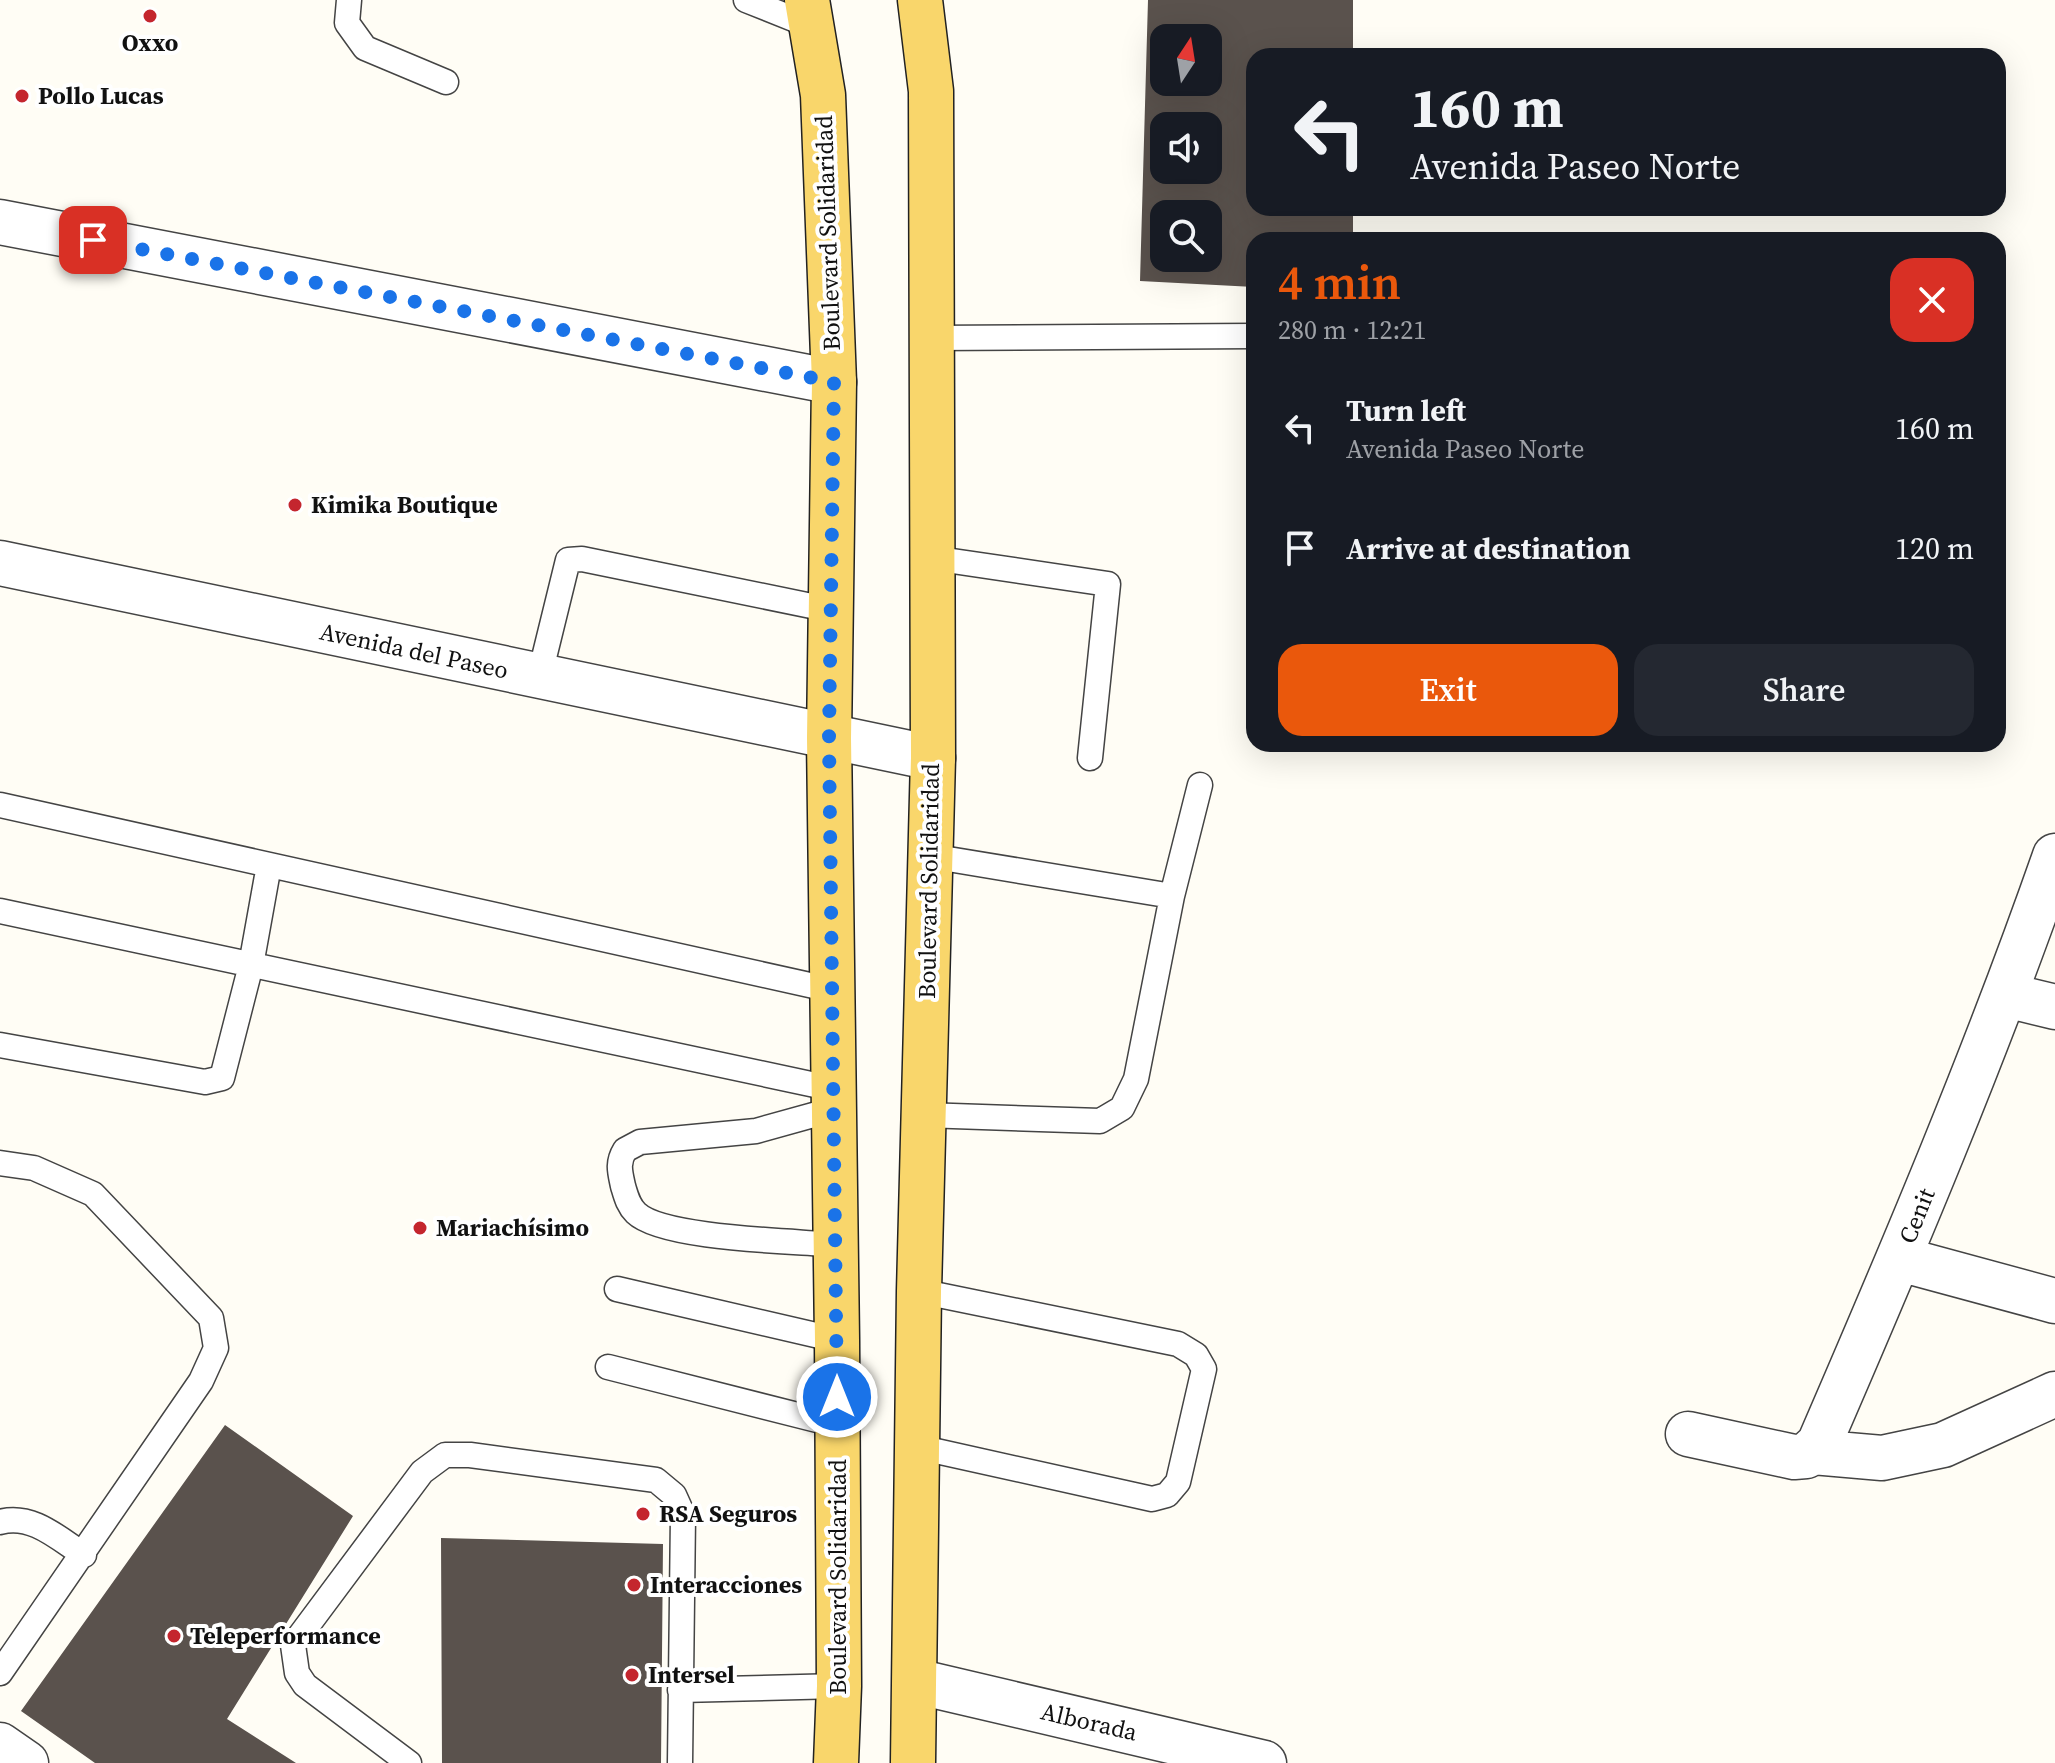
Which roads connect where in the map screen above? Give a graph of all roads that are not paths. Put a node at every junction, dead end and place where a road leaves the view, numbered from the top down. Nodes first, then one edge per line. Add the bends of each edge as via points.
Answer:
1 (349, 0) edge
2 (746, 0) edge
3 (920, 0) edge
4 (809, 13) edge
5 (446, 82) dead end
6 (0, 222) edge
7 (1246, 336) edge
8 (931, 338) junction
9 (834, 382) junction
10 (932, 558) junction
11 (0, 563) edge
12 (831, 610) junction
13 (539, 678) junction
14 (829, 738) junction
15 (933, 758) junction
16 (1090, 758) dead end
17 (1200, 785) dead end
18 (0, 805) edge
19 (930, 856) junction
20 (2055, 856) edge
21 (269, 865) junction
22 (1172, 896) junction
23 (0, 911) edge
24 (251, 965) junction
25 (832, 990) junction
26 (2006, 995) junction
27 (2055, 1007) edge
28 (0, 1045) edge
29 (834, 1099) junction
30 (924, 1115) junction
31 (0, 1163) edge
32 (836, 1245) junction
33 (1900, 1259) junction
34 (617, 1289) dead end
35 (919, 1291) junction
36 (2055, 1301) edge
37 (837, 1340) junction
38 (608, 1367) dead end
39 (2055, 1394) edge
40 (837, 1425) junction
41 (1688, 1434) dead end
42 (918, 1447) junction
43 (1813, 1452) junction
44 (0, 1522) edge
45 (84, 1555) junction
46 (0, 1673) edge
47 (915, 1681) junction
48 (839, 1686) junction
49 (680, 1690) junction
50 (0, 1745) edge
51 (26, 1763) edge
52 (409, 1763) edge
53 (680, 1763) edge
54 (836, 1763) edge
55 (913, 1763) edge
56 (1264, 1763) edge

1 - 5 lane via 347,23 365,48
2 - 4 lane
3 - 8 main road, Boulevard Solidaridad via 931,91
4 - 9 main road, Boulevard Solidaridad via 823,95
6 - 9 street
7 - 8 lane
8 - 10 main road, Boulevard Solidaridad
9 - 12 main road, Boulevard Solidaridad
10 - 15 main road, Boulevard Solidaridad
10 - 16 lane via 1108,584
11 - 13 street, Avenida del Paseo
12 - 13 lane via 568,560
12 - 14 main road, Boulevard Solidaridad
13 - 14 street, Avenida del Paseo
14 - 15 street, Avenida del Paseo
14 - 25 main road, Boulevard Solidaridad
15 - 19 main road, Boulevard Solidaridad
17 - 22 lane
18 - 21 lane
19 - 22 lane
19 - 30 main road, Boulevard Solidaridad
20 - 26 street, Cenit
21 - 24 lane
21 - 25 lane
22 - 30 lane via 1136,1079 1122,1108 1100,1121
23 - 24 lane
24 - 28 lane via 222,1078 205,1082
24 - 29 lane
25 - 29 main road, Boulevard Solidaridad
26 - 27 street
26 - 33 street, Cenit
29 - 32 main road, Boulevard Solidaridad
29 - 32 lane via 756,1131 640,1142 625,1150 619,1169 627,1202 644,1219 658,1224
30 - 35 main road, Boulevard Solidaridad
31 - 45 lane via 34,1168 93,1194 211,1318 216,1348 201,1381
32 - 37 main road, Boulevard Solidaridad
33 - 36 street
33 - 43 street, Cenit
34 - 37 lane
35 - 42 main road, Boulevard Solidaridad
35 - 42 lane via 1178,1344 1196,1355 1204,1369 1178,1482 1167,1495 1152,1499
37 - 40 main road, Boulevard Solidaridad
38 - 40 lane
39 - 43 street via 1943,1445 1882,1458
40 - 48 main road, Boulevard Solidaridad
41 - 43 street via 1794,1457
42 - 47 main road, Boulevard Solidaridad
44 - 45 lane via 34,1523
45 - 46 lane
47 - 55 main road, Boulevard Solidaridad
47 - 56 street, Alborada
48 - 49 lane
48 - 54 main road, Boulevard Solidaridad
49 - 52 lane via 683,1515 674,1495 656,1480 628,1475 445,1455 422,1472 293,1645 297,1673 305,1685
49 - 53 lane
50 - 51 street

